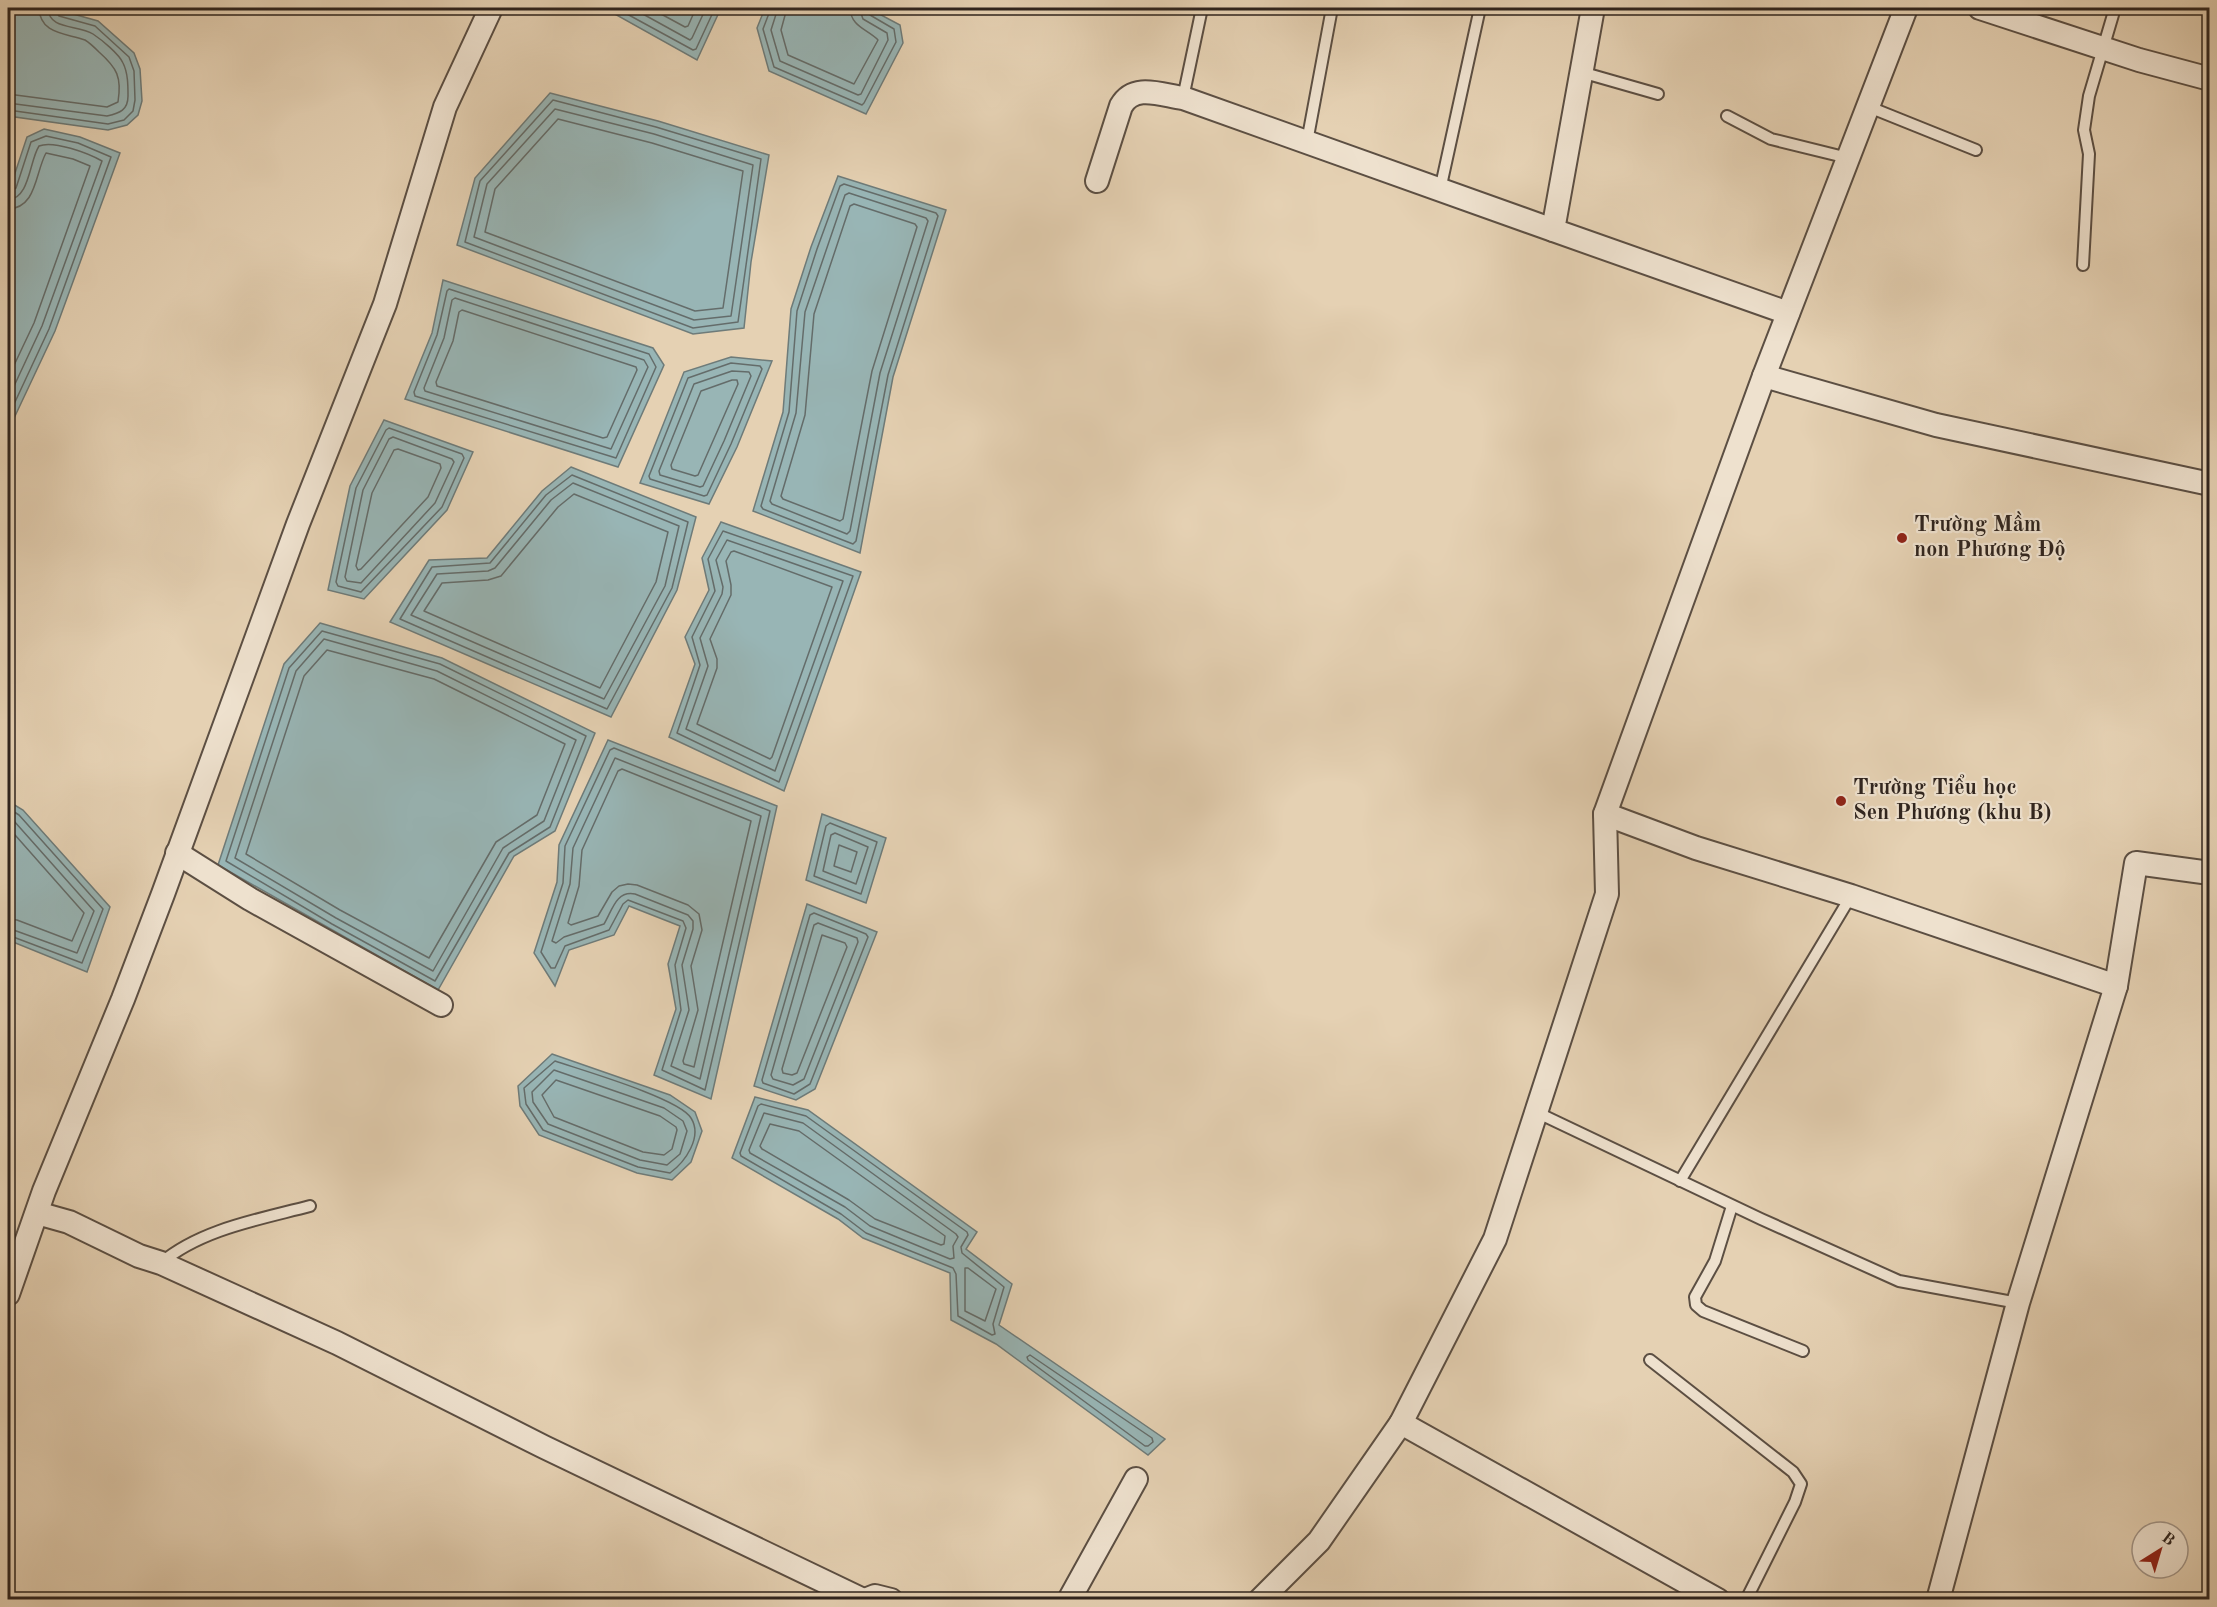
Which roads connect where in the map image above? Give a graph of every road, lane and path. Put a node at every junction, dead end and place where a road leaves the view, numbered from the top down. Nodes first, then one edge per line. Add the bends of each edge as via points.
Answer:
1 (491, 8) edge
2 (1202, 8) edge
3 (1332, 8) edge
4 (1480, 8) edge
5 (1593, 8) edge
6 (1906, 8) edge
7 (1980, 8) edge
8 (2115, 8) edge
9 (2103, 48) junction
10 (1581, 72) junction
11 (2210, 79) edge
12 (1658, 94) dead end
13 (1183, 98) junction
14 (1869, 107) junction
15 (1727, 116) dead end
16 (1307, 142) junction
17 (1976, 150) dead end
18 (1848, 158) junction
19 (1097, 181) dead end
20 (1440, 190) junction
21 (1553, 230) junction
22 (2083, 265) dead end
23 (1788, 313) junction
24 (1764, 376) junction
25 (2210, 484) edge
26 (1605, 814) junction
27 (177, 853) junction
28 (2210, 873) edge
29 (1851, 896) junction
30 (2116, 986) junction
31 (441, 1005) dead end
32 (1536, 1112) junction
33 (1680, 1181) junction
34 (310, 1206) dead end
35 (1732, 1206) junction
36 (37, 1213) junction
37 (161, 1263) junction
38 (8, 1294) edge
39 (2018, 1303) junction
40 (1803, 1351) dead end
41 (1650, 1360) dead end
42 (1401, 1423) junction
43 (1136, 1479) dead end
44 (864, 1599) edge
45 (891, 1599) edge
46 (1070, 1599) edge
47 (1260, 1599) edge
48 (1718, 1599) edge
49 (1746, 1599) edge
50 (1938, 1599) edge

1 - 27 street via 445,107 386,304 298,524
2 - 13 lane
3 - 16 lane
4 - 20 lane
5 - 10 street
6 - 14 street
7 - 9 street
8 - 9 lane
9 - 11 street
9 - 22 lane via 2084,130 2089,153
10 - 12 lane
10 - 21 street
13 - 16 street
13 - 19 street via 1143,92 1126,97
14 - 17 lane
14 - 18 street
15 - 18 lane via 1771,138
16 - 20 street
18 - 23 street
20 - 21 street
21 - 23 street
23 - 24 street
24 - 25 street via 1936,425
24 - 26 street
26 - 29 street via 1695,848
26 - 32 street via 1607,894
27 - 31 street via 250,899
27 - 36 street
28 - 30 street via 2136,863
29 - 30 street
29 - 33 lane
30 - 39 street
32 - 33 lane
32 - 42 street via 1495,1239
33 - 35 lane
34 - 37 lane via 212,1234 174,1252
35 - 39 lane via 1899,1281
35 - 40 lane via 1715,1261 1695,1298 1696,1305
36 - 37 street via 69,1222
36 - 38 street
37 - 44 street via 337,1343 544,1447
39 - 50 street
41 - 49 lane via 1793,1472 1801,1484
42 - 47 street via 1319,1540
42 - 48 street
43 - 46 street
44 - 45 street

